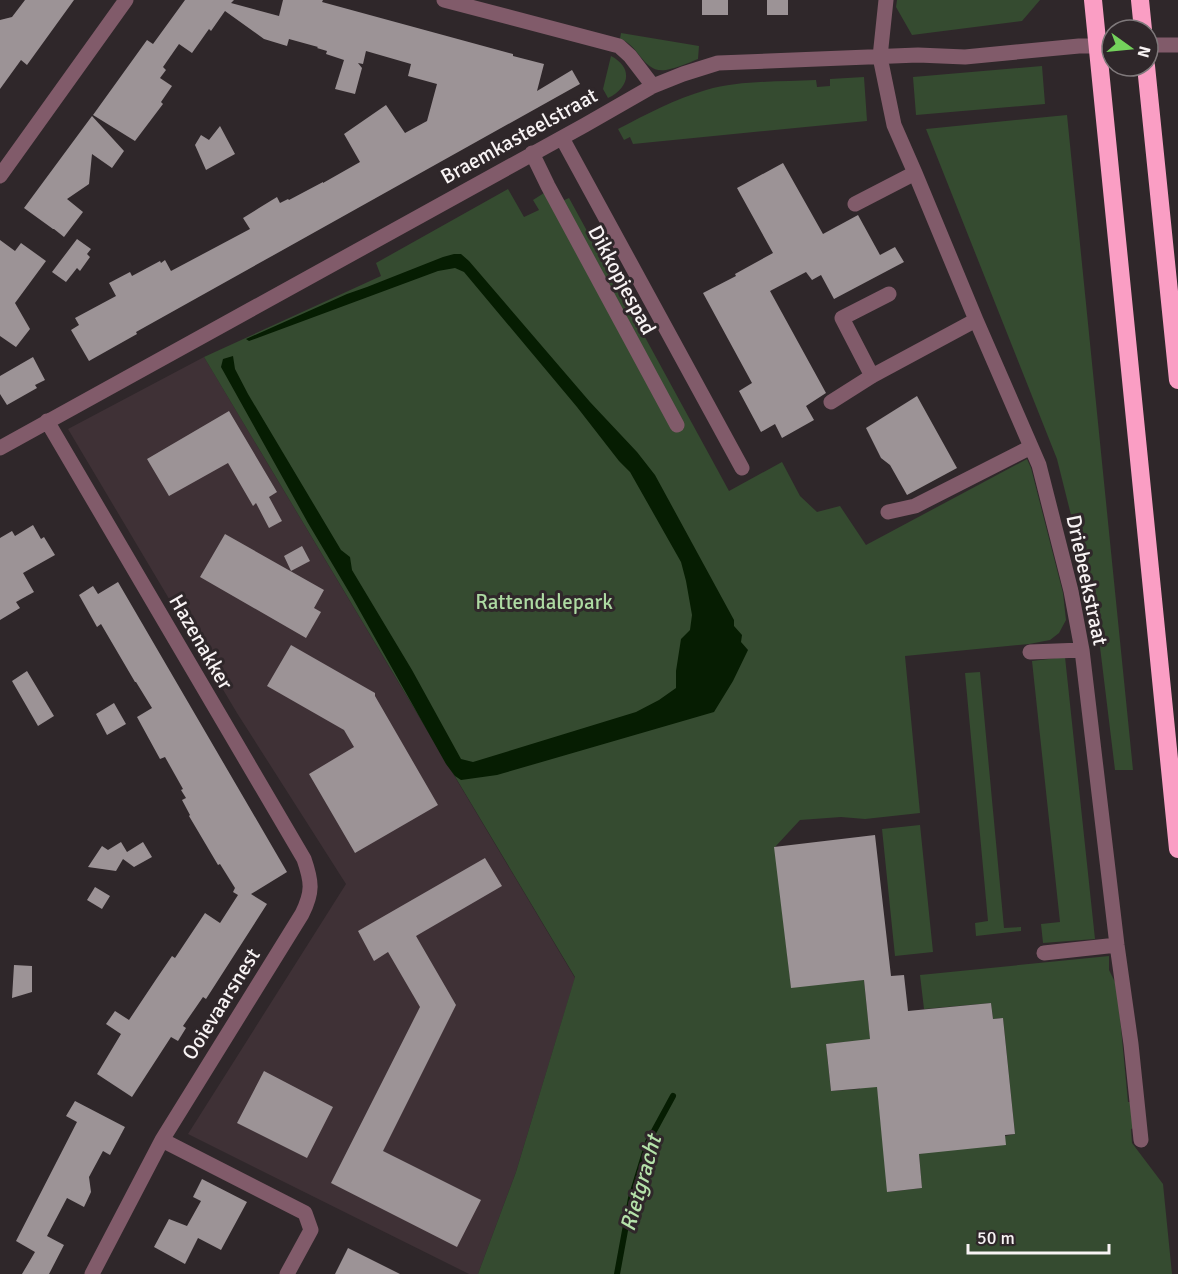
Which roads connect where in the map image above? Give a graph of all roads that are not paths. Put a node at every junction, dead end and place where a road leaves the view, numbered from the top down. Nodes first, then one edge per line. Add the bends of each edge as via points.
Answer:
1 (126, 0) edge
2 (444, 0) edge
3 (886, 0) edge
4 (1093, 0) edge
5 (1140, 0) edge
6 (1142, 18) edge
7 (1160, 45) edge
8 (1178, 45) edge
9 (1100, 46) edge
10 (880, 57) junction
11 (1147, 78) edge
12 (653, 86) junction
13 (562, 138) junction
14 (532, 153) junction
15 (915, 173) junction
16 (0, 176) edge
17 (855, 204) dead end
18 (889, 294) dead end
19 (976, 320) junction
20 (872, 376) junction
21 (1178, 380) edge
22 (831, 402) dead end
23 (47, 421) junction
24 (677, 425) dead end
25 (1031, 447) junction
26 (0, 448) edge
27 (742, 468) dead end
28 (888, 512) dead end
29 (1082, 650) junction
30 (1030, 652) dead end
31 (1178, 849) edge
32 (311, 888) joint
33 (1117, 945) junction
34 (1044, 953) dead end
35 (162, 1140) junction
36 (1141, 1140) dead end
37 (92, 1274) edge
38 (287, 1274) edge

1 - 16 street
2 - 12 street via 619,46
3 - 10 street, Driebeekstraat
4 - 31 highway
5 - 6 highway
7 - 8 street
9 - 10 street, Braemkasteelstraat via 965,57
10 - 12 street, Braemkasteelstraat via 718,63
10 - 15 street, Driebeekstraat via 894,125
11 - 21 highway
12 - 13 street, Braemkasteelstraat
13 - 14 street, Braemkasteelstraat
13 - 27 street
14 - 23 street, Braemkasteelstraat
14 - 24 street, Dikkopjespad
15 - 17 street
15 - 19 street, Driebeekstraat
18 - 20 street via 842,318
19 - 20 street
19 - 25 street, Driebeekstraat
20 - 22 street
23 - 26 street, Braemkasteelstraat
23 - 32 street, Hazenakker via 304,859
25 - 28 street via 915,506
25 - 29 street, Driebeekstraat via 1069,580
29 - 30 street
29 - 33 street, Driebeekstraat
32 - 35 street, Ooievaarsnest via 302,914
33 - 34 street
33 - 36 street, Driebeekstraat
35 - 37 street, Ooievaarsnest
35 - 38 street via 305,1213 311,1230

